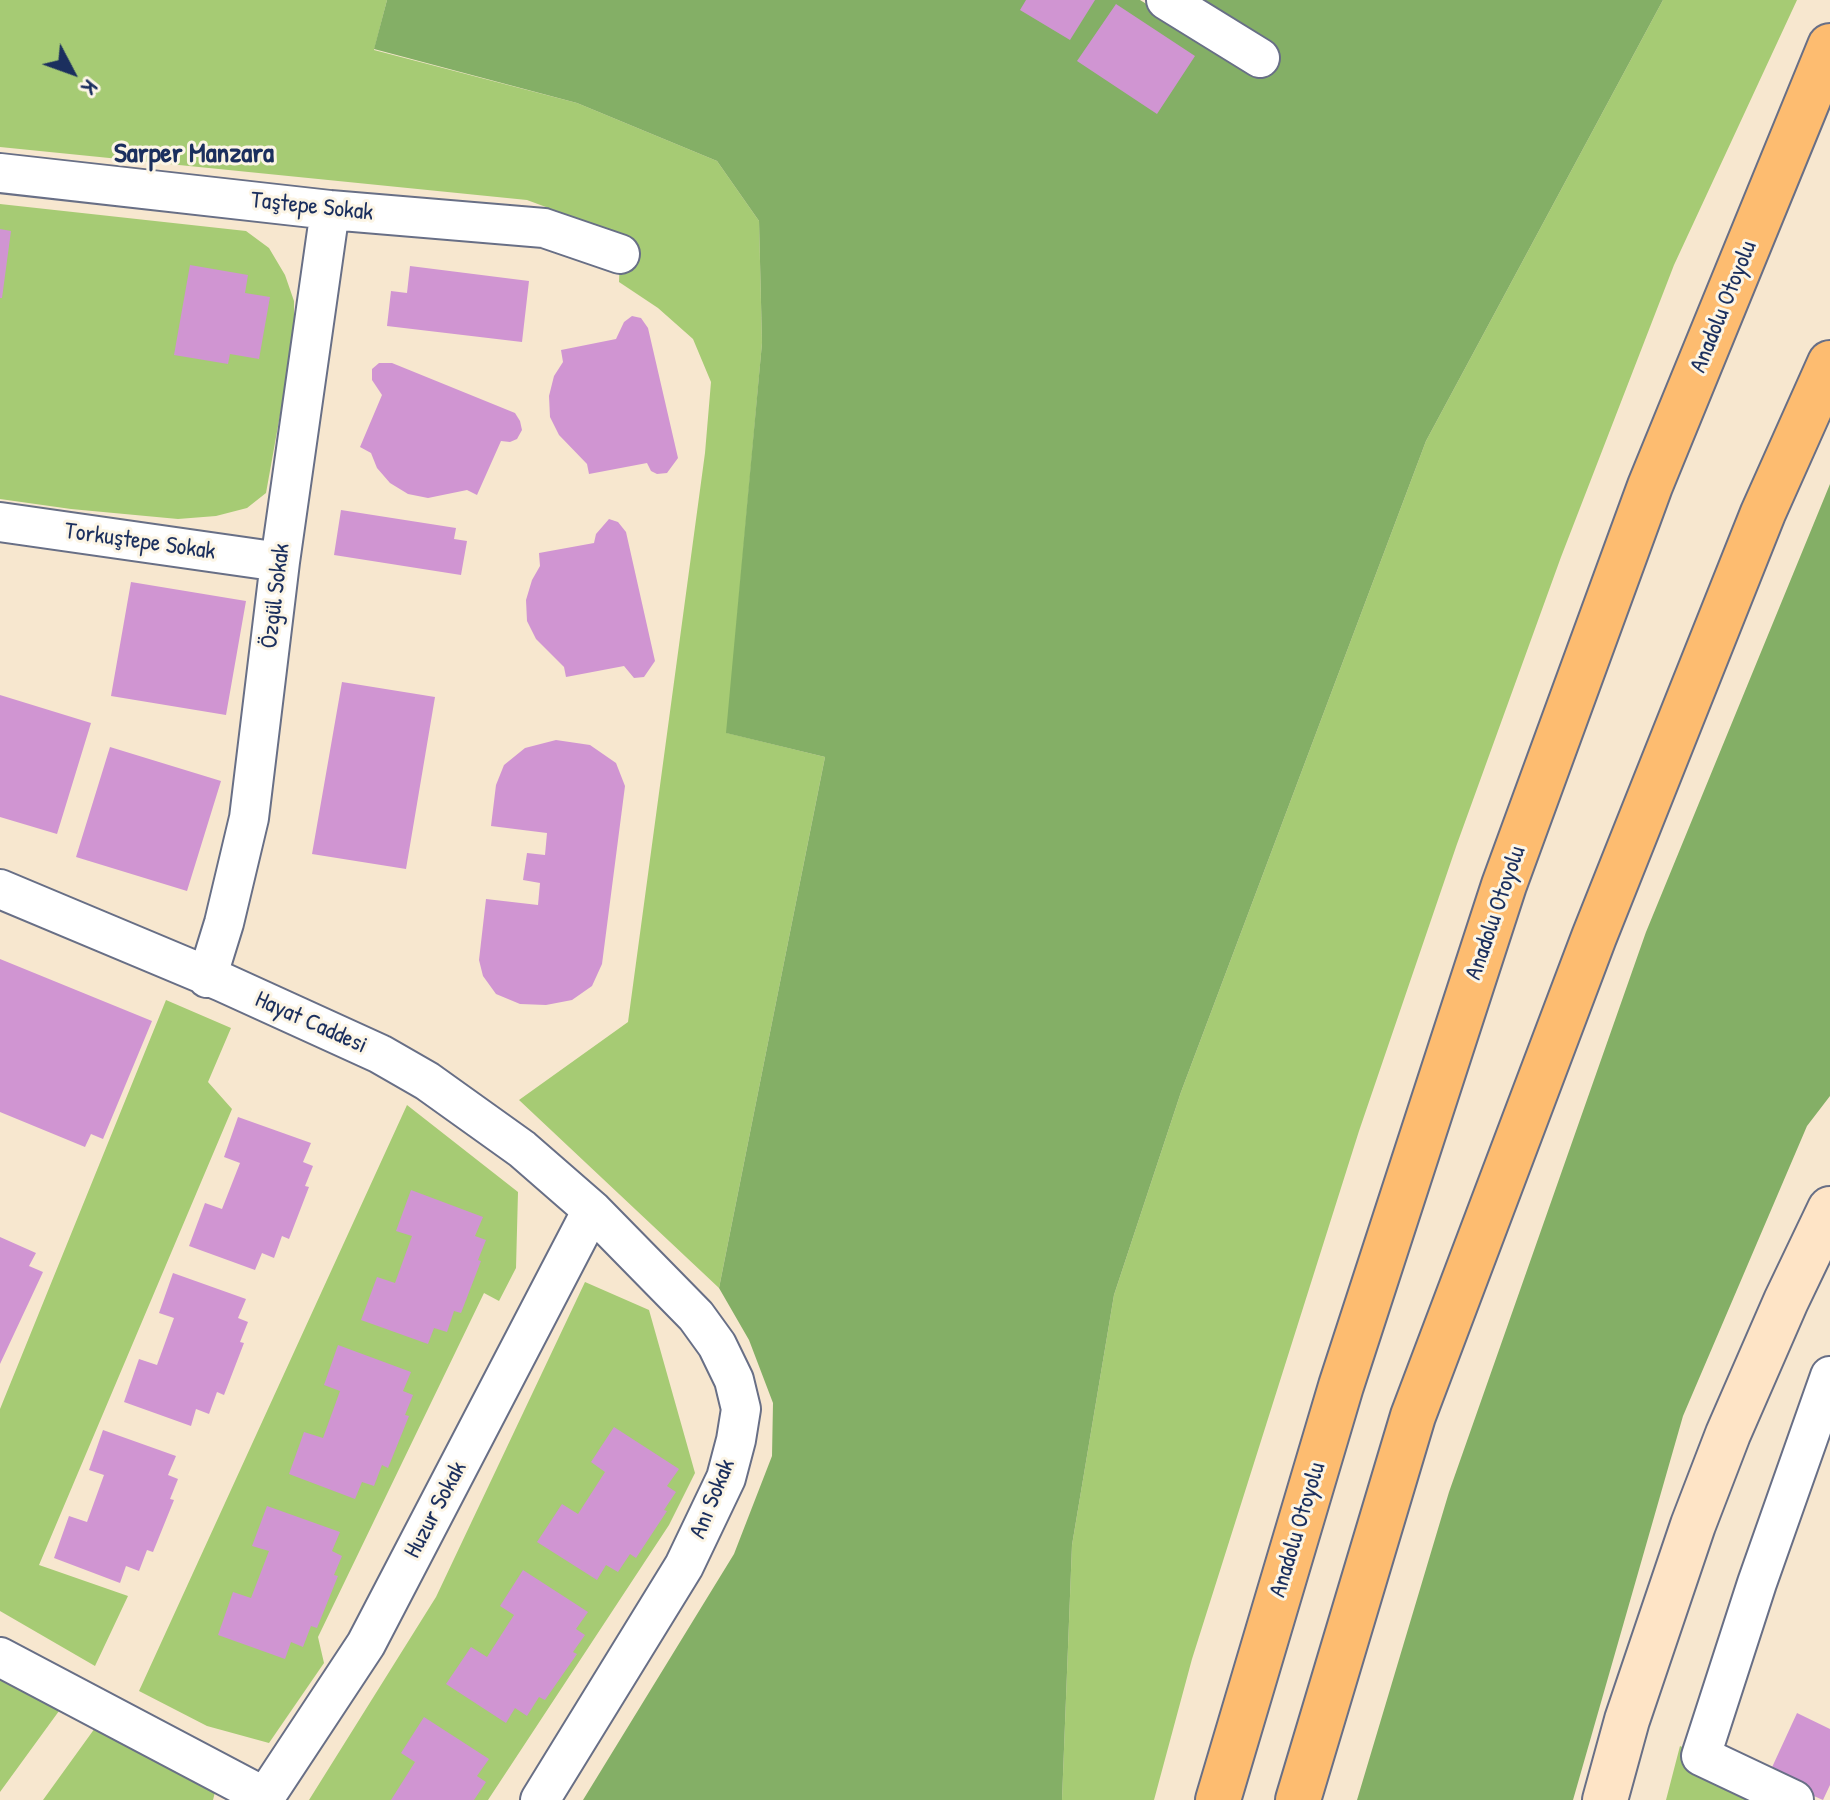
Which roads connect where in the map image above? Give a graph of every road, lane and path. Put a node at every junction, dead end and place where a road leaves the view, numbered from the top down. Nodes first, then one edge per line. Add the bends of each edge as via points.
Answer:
1 (1166, 0) edge
2 (1830, 46) edge
3 (1260, 58) dead end
4 (0, 173) edge
5 (330, 210) junction
6 (620, 254) dead end
7 (1830, 363) edge
8 (0, 522) edge
9 (280, 562) junction
10 (0, 889) edge
11 (207, 978) junction
12 (1830, 1209) edge
13 (592, 1210) junction
14 (1828, 1387) edge
15 (0, 1657) edge
16 (264, 1798) edge
17 (540, 1800) edge
18 (1218, 1800) edge
19 (1298, 1800) edge
20 (1605, 1800) edge
21 (1794, 1800) edge

1 - 3 street
2 - 18 highway, Anadolu Otoyolu via 1650,486 1504,885 1341,1386
4 - 5 street, Taştepe Sokak
5 - 6 street, Taştepe Sokak via 544,228
5 - 9 street, Özgül Sokak
7 - 19 highway via 1763,513 1594,937 1413,1416
8 - 9 street, Torkuştepe Sokak
9 - 11 street, Özgül Sokak via 249,818
10 - 11 street, Hayat Caddesi
11 - 13 street, Hayat Caddesi via 380,1054 427,1081 522,1149
12 - 20 main road via 1728,1434 1668,1595
13 - 16 street, Huzur Sokak via 366,1644
13 - 17 street, Anı Sokak via 703,1325 734,1380 741,1409 726,1478 684,1566
14 - 21 street via 1701,1756
15 - 16 street

